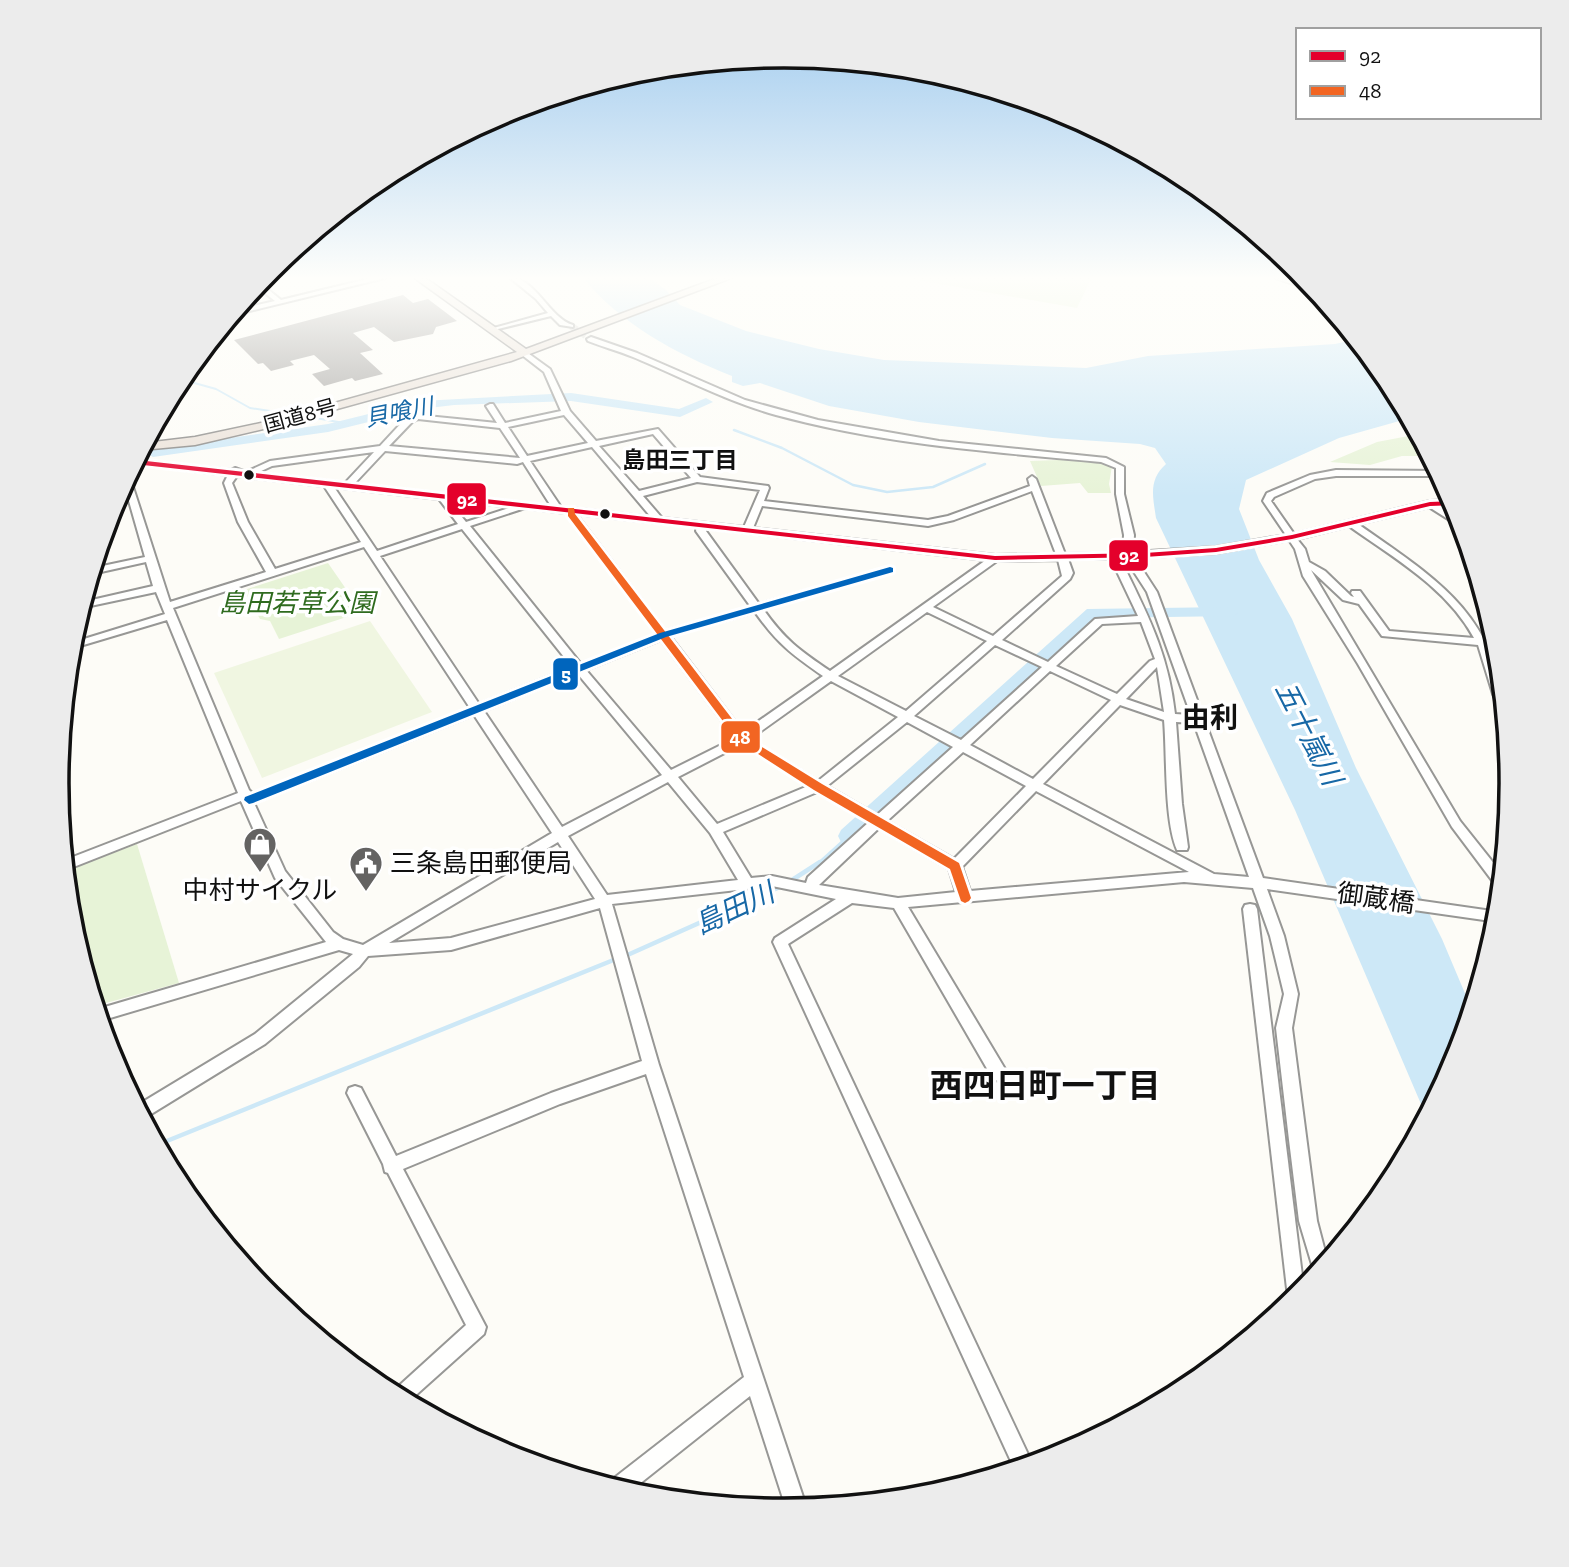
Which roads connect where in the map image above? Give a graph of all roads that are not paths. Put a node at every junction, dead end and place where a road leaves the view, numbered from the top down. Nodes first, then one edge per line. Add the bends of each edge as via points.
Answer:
1 (622, 350) edge
2 (522, 351) joint
3 (556, 390) joint
4 (490, 406) dead end
5 (566, 412) junction
6 (269, 423) junction
7 (504, 426) junction
8 (158, 438) edge
9 (593, 444) junction
10 (154, 446) edge
11 (386, 448) junction
12 (526, 460) junction
13 (146, 462) edge
14 (235, 471) junction
15 (248, 474) junction
16 (1429, 474) edge
17 (697, 480) junction
18 (326, 482) junction
19 (1034, 483) joint
20 (348, 485) junction
21 (131, 494) edge
22 (636, 495) junction
23 (444, 496) junction
24 (759, 503) junction
25 (1430, 504) junction
26 (1442, 504) edge
27 (525, 505) junction
28 (557, 509) junction
29 (571, 510) junction
30 (1447, 514) edge
31 (659, 520) junction
32 (1350, 523) junction
33 (702, 525) junction
34 (464, 526) junction
35 (747, 531) junction
36 (1286, 538) junction
37 (366, 543) junction
38 (374, 555) junction
39 (1121, 555) junction
40 (1061, 556) junction
41 (995, 558) junction
42 (148, 559) junction
43 (1305, 564) junction
44 (103, 569) edge
45 (890, 570) dead end
46 (272, 573) junction
47 (159, 588) junction
48 (93, 603) edge
49 (756, 606) junction
50 (925, 607) junction
51 (168, 612) junction
52 (1143, 619) junction
53 (663, 635) junction
54 (993, 638) junction
55 (84, 642) edge
56 (1482, 644) junction
57 (1486, 645) edge
58 (1161, 662) junction
59 (1047, 666) junction
60 (1490, 666) edge
61 (578, 667) junction
62 (830, 676) junction
63 (1118, 700) junction
64 (477, 709) junction
65 (906, 717) junction
66 (1169, 717) junction
67 (1199, 720) junction
68 (742, 739) junction
69 (956, 743) junction
70 (668, 776) junction
71 (1035, 784) junction
72 (818, 788) junction
73 (248, 797) junction
74 (878, 821) junction
75 (715, 830) junction
76 (559, 834) junction
77 (1182, 847) dead end
78 (74, 862) edge
79 (955, 866) junction
80 (1494, 873) edge
81 (1212, 879) junction
82 (747, 883) junction
83 (1263, 883) junction
84 (812, 889) junction
85 (850, 897) junction
86 (965, 898) junction
87 (898, 902) junction
88 (604, 903) junction
89 (1250, 909) dead end
90 (1488, 914) edge
91 (338, 944) junction
92 (364, 951) junction
93 (107, 1012) edge
94 (651, 1065) junction
95 (999, 1074) dead end
96 (355, 1093) dead end
97 (147, 1107) edge
98 (391, 1166) junction
99 (1318, 1259) edge
100 (1294, 1285) edge
101 (753, 1382) junction
102 (407, 1390) edge
103 (1020, 1459) edge
104 (627, 1481) edge
105 (793, 1499) edge

1 - 39 street via 724,396 831,426 921,442 1112,463 1120,467 1120,494 1129,534
2 - 3 street via 547,371
2 - 6 highway, 国道8号
3 - 5 street
4 - 7 street
5 - 7 street
5 - 9 street
6 - 8 highway, 国道8号
6 - 10 highway, 国道8号
7 - 11 street via 417,417 409,420
7 - 12 street
9 - 12 street
9 - 17 street via 655,431
9 - 22 street
11 - 12 street
11 - 15 street via 270,464
11 - 20 street
12 - 28 street
13 - 14 street
14 - 15 street
14 - 46 street via 228,483
15 - 18 street
16 - 36 street via 1336,473 1270,495 1267,501
17 - 22 street
17 - 24 street via 765,488
18 - 20 street
18 - 37 street
19 - 24 street via 928,523
19 - 40 street
20 - 23 street
21 - 42 street
22 - 31 street
23 - 27 street
23 - 34 street
24 - 35 street
25 - 26 street
25 - 30 street
25 - 32 street
27 - 28 street
27 - 34 street
28 - 29 street
29 - 31 street
29 - 53 street
31 - 33 street
32 - 36 street
32 - 56 street via 1441,591
33 - 35 street
33 - 49 street via 701,531
34 - 38 street
34 - 61 street
35 - 41 street
36 - 39 street via 1216,550
36 - 43 street via 1300,549
37 - 38 street
37 - 46 street
38 - 64 street
39 - 40 street
39 - 52 street
39 - 67 street via 1152,592
40 - 41 street
40 - 54 street via 1067,577
41 - 50 street
42 - 44 street
42 - 47 street
43 - 56 street via 1328,575 1343,597 1355,603 1359,597 1386,634
43 - 80 street via 1456,824
45 - 49 street
46 - 51 street
47 - 48 street
47 - 51 street
49 - 53 street
49 - 62 street via 793,651
50 - 54 street
50 - 62 street
51 - 55 street
51 - 73 street
52 - 58 street
52 - 59 street via 1099,621
53 - 61 street
53 - 68 street
54 - 59 street
54 - 65 street
56 - 57 street
56 - 60 street
58 - 63 street via 1154,663
58 - 66 street
59 - 63 street
59 - 69 street
61 - 64 street
61 - 70 street
62 - 65 street
62 - 68 street
63 - 66 street
63 - 71 street
64 - 73 street
64 - 76 street
65 - 69 street
65 - 72 street
66 - 67 street
66 - 77 street via 1175,816
67 - 83 street
68 - 70 street
68 - 72 street
69 - 71 street
69 - 74 street
70 - 75 street
70 - 76 street
71 - 79 street
71 - 81 street
72 - 74 street
72 - 75 street
73 - 78 street
73 - 91 street via 280,874
74 - 79 street
74 - 84 street via 813,881
75 - 82 street
76 - 88 street
76 - 92 street
79 - 86 street
81 - 83 street, 御蔵橋
81 - 86 street, 御蔵橋 via 1184,877
82 - 84 street, 御蔵橋 via 772,881
82 - 88 street, 御蔵橋
83 - 90 street, 御蔵橋
83 - 99 street via 1289,980 1285,1040 1308,1221
84 - 85 street, 御蔵橋
85 - 87 street, 御蔵橋
85 - 103 street via 780,942
86 - 87 street, 御蔵橋
87 - 95 street
88 - 92 street, 御蔵橋 via 452,944
88 - 94 street
89 - 100 street
91 - 92 street, 御蔵橋
91 - 93 street
92 - 97 street via 260,1039
94 - 98 street
94 - 101 street
96 - 98 street
98 - 102 street via 477,1327
101 - 104 street
101 - 105 street

